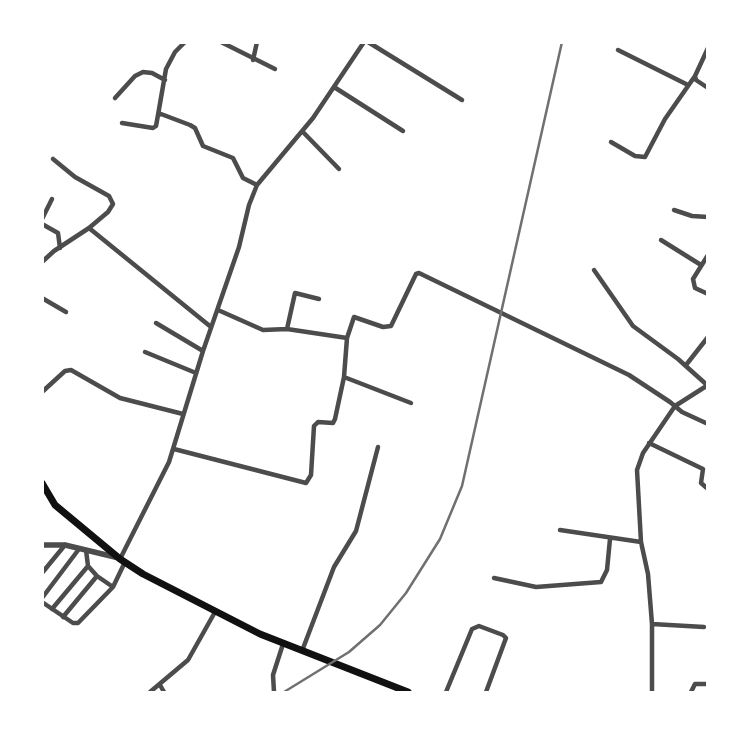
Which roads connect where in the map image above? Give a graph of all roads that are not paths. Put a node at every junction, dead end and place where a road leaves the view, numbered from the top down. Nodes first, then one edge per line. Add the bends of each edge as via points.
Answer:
1 (185, 42) edge
2 (222, 42) edge
3 (258, 42) edge
4 (364, 42) edge
5 (368, 42) edge
6 (708, 48) edge
7 (618, 50) dead end
8 (253, 60) junction
9 (275, 69) dead end
10 (695, 76) junction
11 (164, 80) junction
12 (688, 85) junction
13 (334, 87) junction
14 (708, 88) edge
15 (115, 98) dead end
16 (462, 100) dead end
17 (158, 115) junction
18 (122, 122) dead end
19 (302, 131) junction
20 (403, 131) dead end
21 (611, 142) dead end
22 (53, 159) dead end
23 (339, 169) dead end
24 (257, 186) junction
25 (52, 199) dead end
26 (674, 210) dead end
27 (708, 217) edge
28 (42, 219) edge
29 (42, 224) edge
30 (89, 228) junction
31 (661, 240) dead end
32 (60, 248) junction
33 (708, 255) edge
34 (42, 262) edge
35 (701, 264) junction
36 (594, 270) dead end
37 (708, 294) edge
38 (42, 298) edge
39 (319, 299) dead end
40 (218, 310) junction
41 (66, 312) dead end
42 (156, 324) dead end
43 (211, 327) junction
44 (287, 329) junction
45 (708, 337) edge
46 (347, 338) junction
47 (203, 351) junction
48 (145, 352) dead end
49 (686, 365) junction
50 (196, 374) junction
51 (344, 376) junction
52 (707, 385) edge
53 (42, 392) edge
54 (412, 403) dead end
55 (675, 406) junction
56 (184, 414) junction
57 (708, 424) edge
58 (649, 443) junction
59 (378, 447) dead end
60 (174, 449) junction
61 (42, 483) edge
62 (708, 489) edge
63 (560, 530) dead end
64 (610, 539) junction
65 (641, 542) junction
66 (42, 545) edge
67 (65, 546) junction
68 (83, 550) junction
69 (122, 560) junction
70 (88, 566) junction
71 (42, 573) edge
72 (97, 576) junction
73 (494, 578) dead end
74 (113, 587) junction
75 (42, 598) edge
76 (42, 602) edge
77 (52, 609) junction
78 (215, 612) junction
79 (63, 617) junction
80 (652, 624) junction
81 (704, 626) dead end
82 (283, 644) junction
83 (302, 651) junction
84 (708, 684) edge
85 (160, 685) junction
86 (150, 692) edge
87 (164, 692) edge
88 (274, 692) edge
89 (408, 692) edge
90 (446, 692) edge
91 (486, 692) edge
92 (652, 692) edge
93 (692, 692) edge

1 - 11 street via 170,60
2 - 8 street
3 - 8 street
4 - 13 street
5 - 16 street
6 - 10 street
7 - 12 street
8 - 9 street
10 - 12 street
10 - 14 street
11 - 15 street via 143,72 134,76
11 - 17 street
12 - 21 street via 645,157 638,158
13 - 19 street
13 - 20 street
17 - 18 street via 158,124 153,128
17 - 24 street via 164,114 195,128 203,146 234,158 242,178
19 - 23 street
19 - 24 street
22 - 30 street via 75,177 112,199 110,209
24 - 40 street via 248,205 239,247
25 - 28 street
26 - 27 street
29 - 32 street via 58,234
30 - 32 street
30 - 43 street
31 - 35 street
32 - 34 street
33 - 35 street
35 - 37 street via 693,284
36 - 49 street via 633,326
38 - 41 street
39 - 44 street via 293,295
40 - 43 street
40 - 44 street via 262,330
42 - 47 street
43 - 47 street
44 - 46 street
45 - 49 street
46 - 51 street
46 - 55 street via 354,316 383,327 391,326 419,273 629,375
47 - 50 street
48 - 50 street
49 - 52 street
50 - 56 street
51 - 54 street
51 - 60 street via 334,422 318,422 313,428 308,482
52 - 55 street
53 - 56 street via 65,370 71,370 120,398
55 - 57 street
55 - 58 street
56 - 60 street
58 - 62 street via 703,470 701,483
58 - 65 street via 637,470
59 - 83 street via 356,532 334,567
60 - 69 street
61 - 69 main road via 54,505
63 - 64 street
64 - 65 street
64 - 73 street via 607,570 601,582 536,587
65 - 80 street via 648,574
66 - 67 street
67 - 68 street
67 - 71 street
68 - 69 street
68 - 70 street
68 - 75 street
69 - 74 street
69 - 78 main road
70 - 72 street
70 - 77 street
72 - 74 street
72 - 79 street
74 - 79 street via 78,623
76 - 77 street
77 - 79 street
78 - 82 main road
78 - 85 street via 190,657
80 - 81 street
80 - 92 street
82 - 83 main road
82 - 88 street via 274,674
83 - 89 main road
84 - 93 street via 695,684
85 - 86 street
85 - 87 street
90 - 91 street via 476,626 506,638

